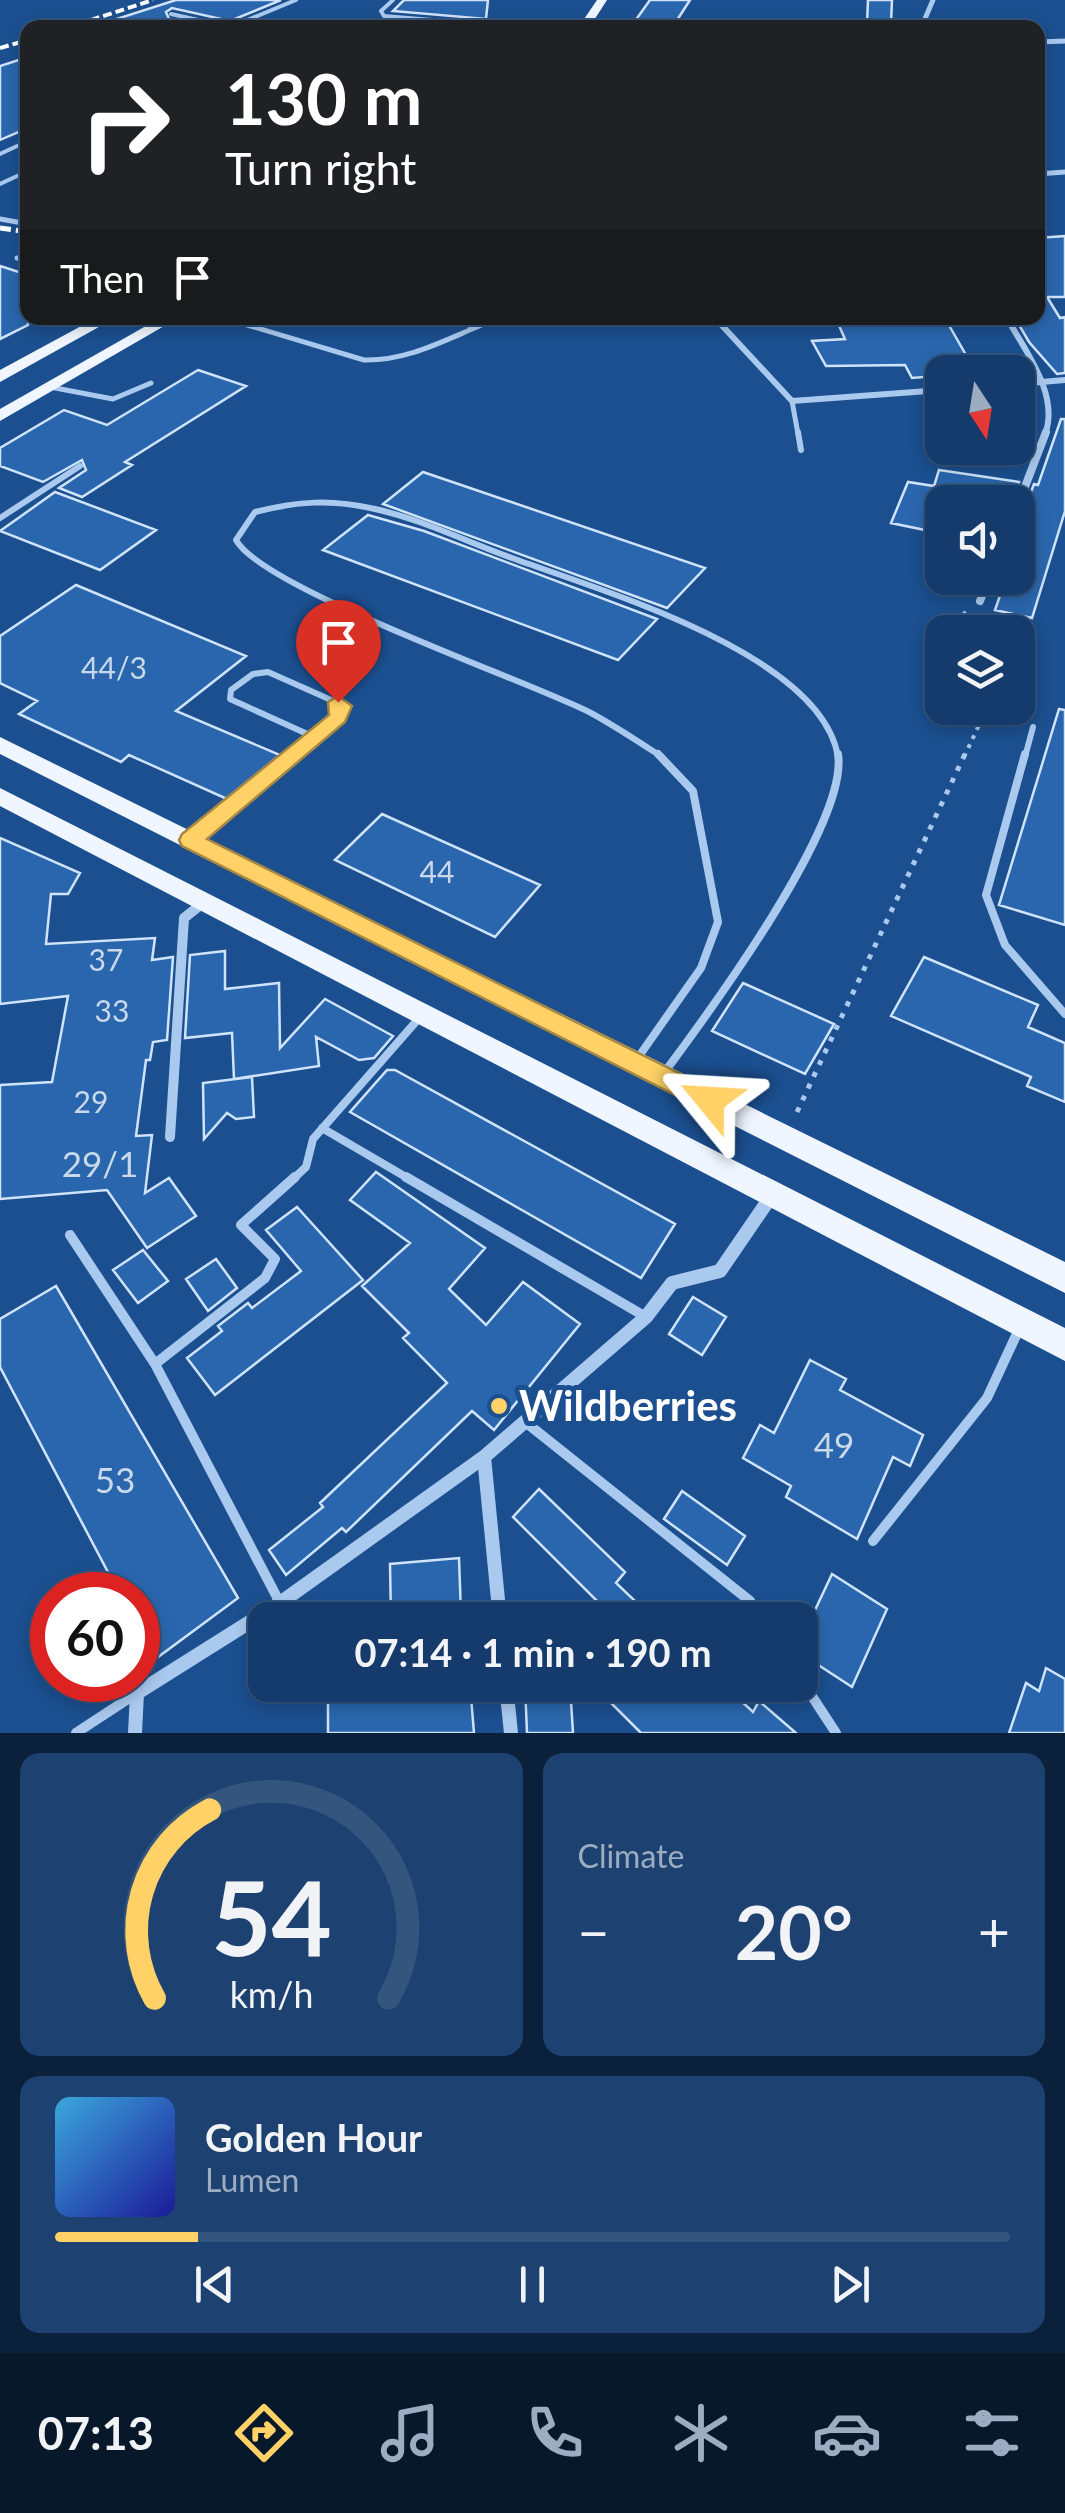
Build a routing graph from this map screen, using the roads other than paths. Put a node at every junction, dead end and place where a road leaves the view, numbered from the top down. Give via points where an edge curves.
1 (296, 0) edge
2 (393, 0) edge
3 (171, 14) dead end
4 (198, 20) edge
5 (246, 20) edge
6 (426, 20) edge
7 (17, 258) dead end
8 (20, 258) edge
9 (94, 325) edge
10 (99, 325) edge
11 (158, 325) edge
12 (247, 325) edge
13 (469, 325) edge
14 (476, 325) edge
15 (721, 325) edge
16 (1011, 325) edge
17 (473, 326) junction
18 (136, 338) junction
19 (0, 377) edge
20 (1065, 380) edge
21 (1043, 382) junction
22 (152, 383) dead end
23 (1035, 383) edge
24 (50, 387) junction
25 (925, 391) edge
26 (792, 401) junction
27 (0, 416) edge
28 (801, 450) dead end
29 (80, 466) dead end
30 (1026, 485) edge
31 (0, 518) edge
32 (982, 595) edge
33 (980, 601) dead end
34 (1032, 726) dead end
35 (314, 738) junction
36 (0, 745) edge
37 (0, 796) edge
38 (190, 840) junction
39 (205, 902) junction
40 (423, 1014) junction
41 (1065, 1014) edge
42 (648, 1069) junction
43 (322, 1128) junction
44 (170, 1137) dead end
45 (772, 1194) junction
46 (70, 1235) dead end
47 (1065, 1278) edge
48 (646, 1316) junction
49 (1022, 1323) junction
50 (1065, 1345) edge
51 (156, 1364) junction
52 (524, 1421) junction
53 (484, 1457) junction
54 (873, 1541) dead end
55 (279, 1602) edge
56 (283, 1602) edge
57 (498, 1602) edge
58 (750, 1602) edge
59 (248, 1624) edge
60 (160, 1678) edge
61 (122, 1702) edge
62 (137, 1702) edge
63 (507, 1702) edge
64 (816, 1702) edge
65 (76, 1733) edge
66 (135, 1733) edge
67 (510, 1733) edge
68 (836, 1733) edge

1 - 5 lane
2 - 6 lane via 381,11 384,16
3 - 4 lane
7 - 8 lane
9 - 19 main road
10 - 18 main road via 96,332 104,337
11 - 18 main road
12 - 17 lane via 387,363
13 - 17 lane
14 - 17 lane
15 - 26 street
16 - 21 street
18 - 24 main road
20 - 21 street
21 - 23 street
21 - 30 street via 1049,424
22 - 24 lane via 113,399
24 - 27 main road
25 - 26 street
26 - 28 lane
29 - 31 lane
32 - 33 street
34 - 41 lane via 986,895 990,919 1013,958
35 - 35 lane via 338,718 338,702 268,672 244,679 228,694
35 - 38 lane
36 - 38 main road
37 - 39 main road
38 - 42 main road
39 - 40 main road
39 - 44 street via 184,918
40 - 43 lane
40 - 45 main road
42 - 42 lane via 718,922 693,791 666,759 591,713 298,586 242,551 236,540 255,512 302,500 376,509 662,613 762,664 808,698 835,735 840,767 830,811 738,973
42 - 47 main road
43 - 48 lane
43 - 51 lane via 306,1167 242,1225 275,1259 265,1278
45 - 48 street via 720,1272 672,1283
45 - 49 main road
46 - 51 lane
48 - 52 street
49 - 50 main road
49 - 54 lane via 988,1398
51 - 55 lane
52 - 53 street
52 - 58 lane
53 - 56 street
53 - 57 street
59 - 60 street
61 - 65 lane
62 - 66 street
63 - 67 street
64 - 68 lane

